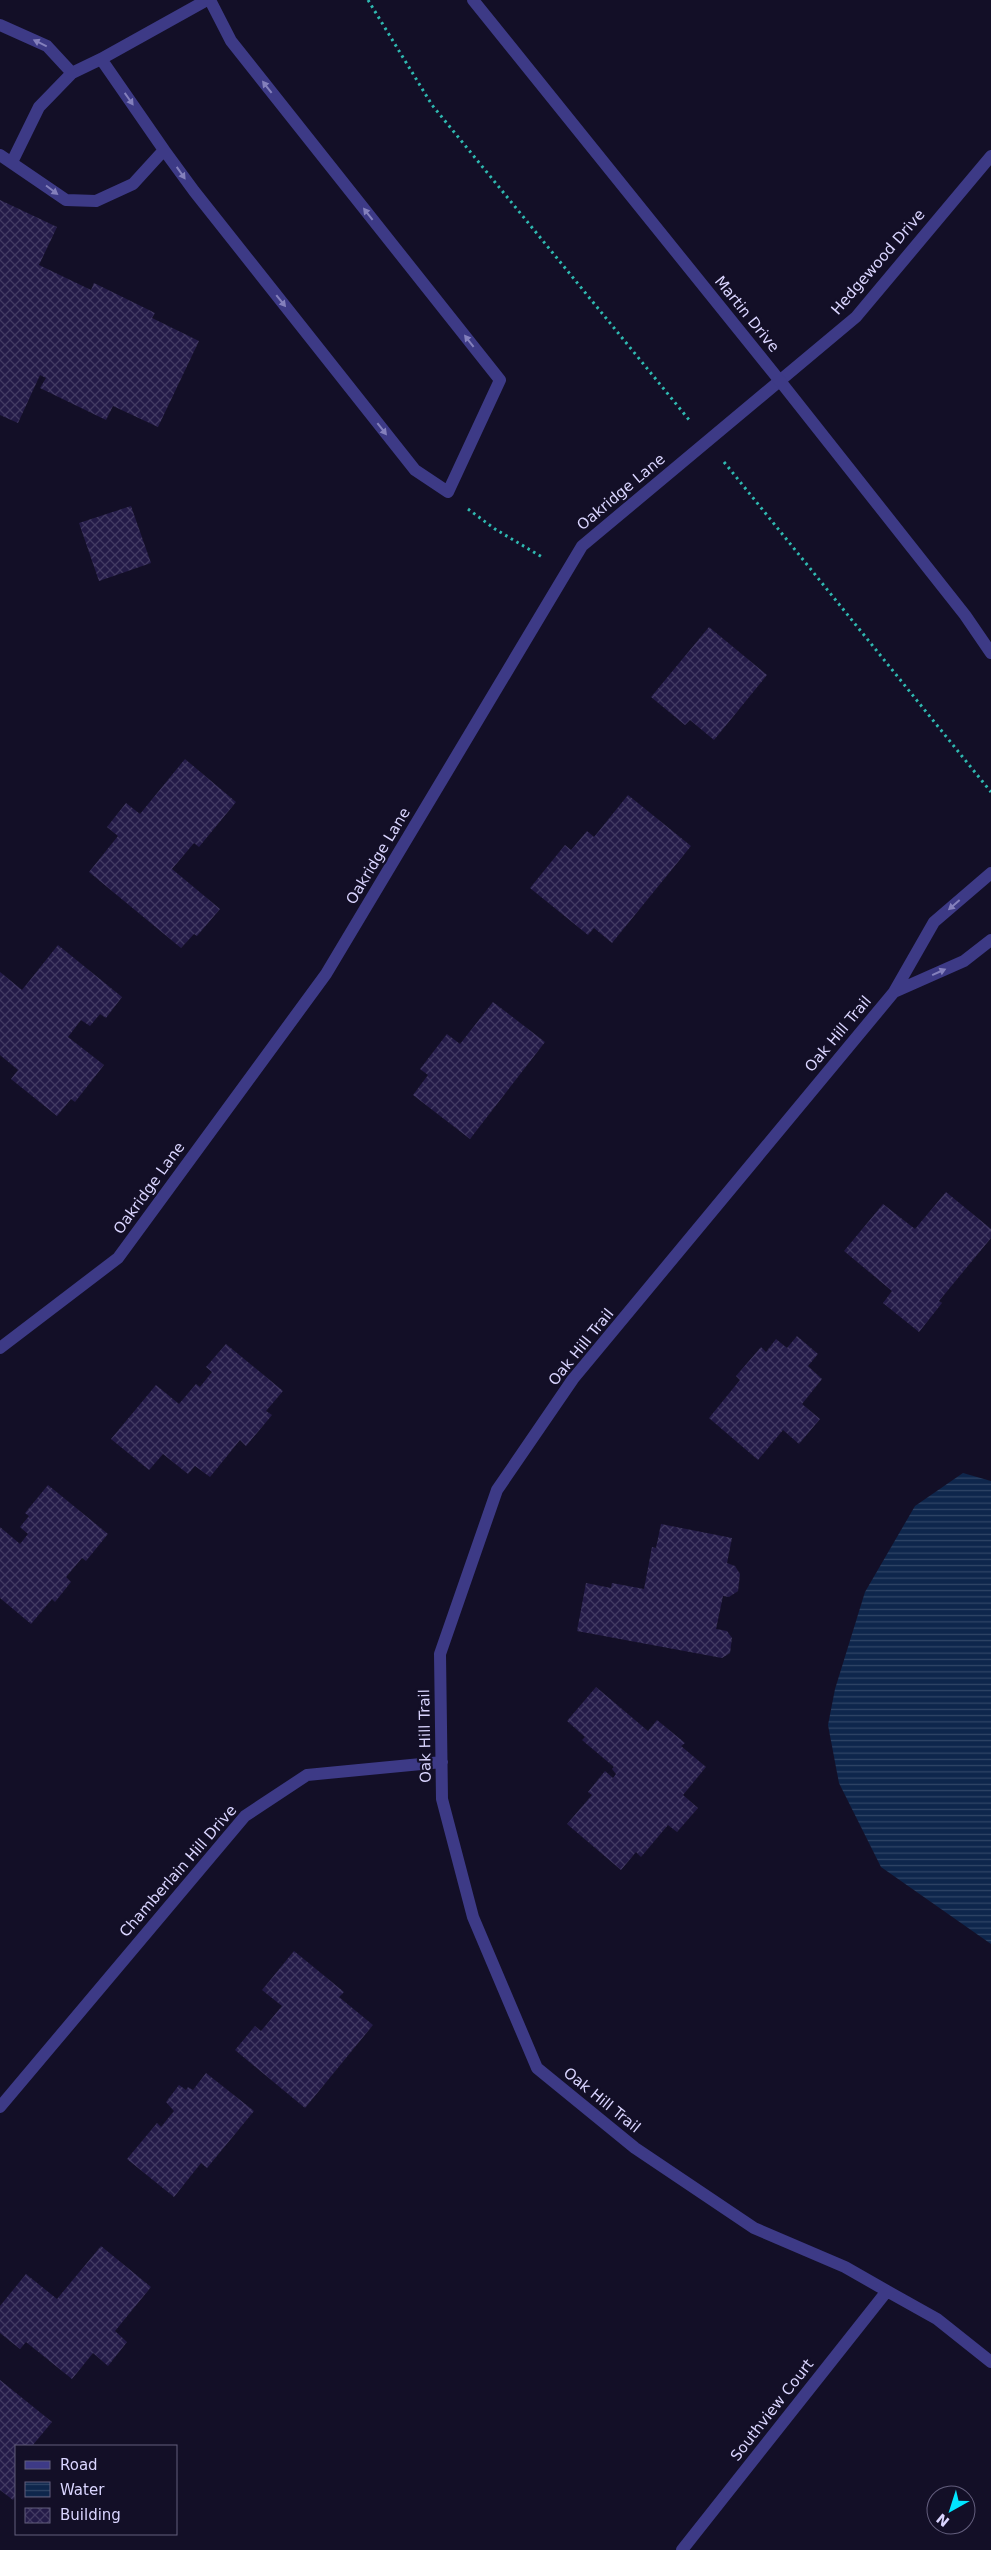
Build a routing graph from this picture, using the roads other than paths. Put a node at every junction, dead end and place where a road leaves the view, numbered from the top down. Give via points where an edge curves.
1 (208, 0) edge
2 (473, 0) edge
3 (0, 25) edge
4 (101, 59) junction
5 (72, 73) junction
6 (164, 150) junction
7 (0, 155) edge
8 (991, 156) edge
9 (12, 162) junction
10 (780, 381) junction
11 (991, 653) edge
12 (991, 873) edge
13 (991, 940) edge
14 (894, 992) junction
15 (0, 1348) edge
16 (442, 1762) junction
17 (0, 2107) edge
18 (887, 2291) junction
19 (991, 2362) edge
20 (682, 2550) edge

1 - 4 street
6 -> 1 street via 415,470 448,492 500,380 231,41
2 - 10 street, Martin Drive
5 -> 3 street via 47,46
4 - 5 street
4 -> 6 street
5 - 9 street via 40,107
9 -> 6 street via 66,200 96,201 133,184
7 - 9 street
8 - 10 street, Hedgewood Drive via 856,317
10 - 11 street, Martin Drive via 965,615
10 - 15 street, Oakridge Lane via 582,546 326,974 118,1258
12 -> 14 street, Oak Hill Trail via 934,922
14 -> 13 street via 964,961
14 - 16 street, Oak Hill Trail via 574,1379 496,1490 440,1654
16 - 17 street, Chamberlain Hill Drive via 307,1775 245,1816
16 - 18 street, Oak Hill Trail via 442,1799 473,1917 537,2068 635,2148 754,2228 845,2267
18 - 19 street, Oak Hill Trail via 937,2319
18 - 20 street, Southview Court

